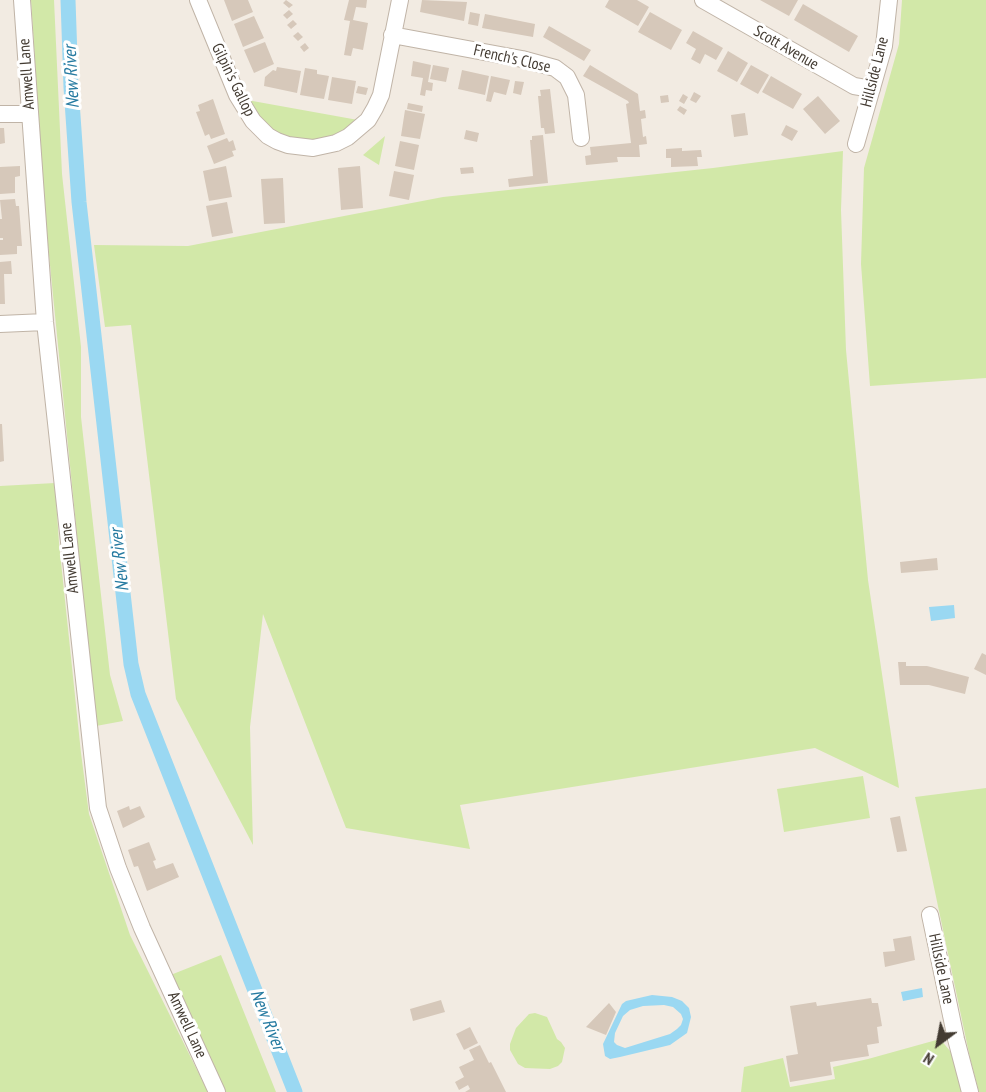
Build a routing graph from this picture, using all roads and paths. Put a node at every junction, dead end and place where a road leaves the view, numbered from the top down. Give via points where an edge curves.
1 (22, 0) edge
2 (198, 0) edge
3 (400, 0) edge
4 (703, 0) edge
5 (889, 0) edge
6 (392, 35) junction
7 (872, 89) junction
8 (0, 114) edge
9 (30, 114) junction
10 (581, 138) dead end
11 (856, 144) dead end
12 (45, 322) junction
13 (0, 324) edge
14 (930, 915) dead end
15 (218, 1092) edge
16 (970, 1092) edge

1 - 9 street, Amwell Lane
2 - 6 street, Gilpin's Gallop via 246,112 268,136 288,146 313,148 336,143 368,120 381,95
3 - 6 street, Gilpin's Gallop
4 - 7 street, Scott Avenue via 854,86
5 - 7 street, Hillside Lane via 884,46
6 - 10 street, French's Close via 555,68 567,77 576,95
7 - 11 street, Hillside Lane
8 - 9 street
9 - 12 street, Amwell Lane
12 - 13 street
12 - 15 street, Amwell Lane via 98,808 142,928
14 - 16 street, Hillside Lane

